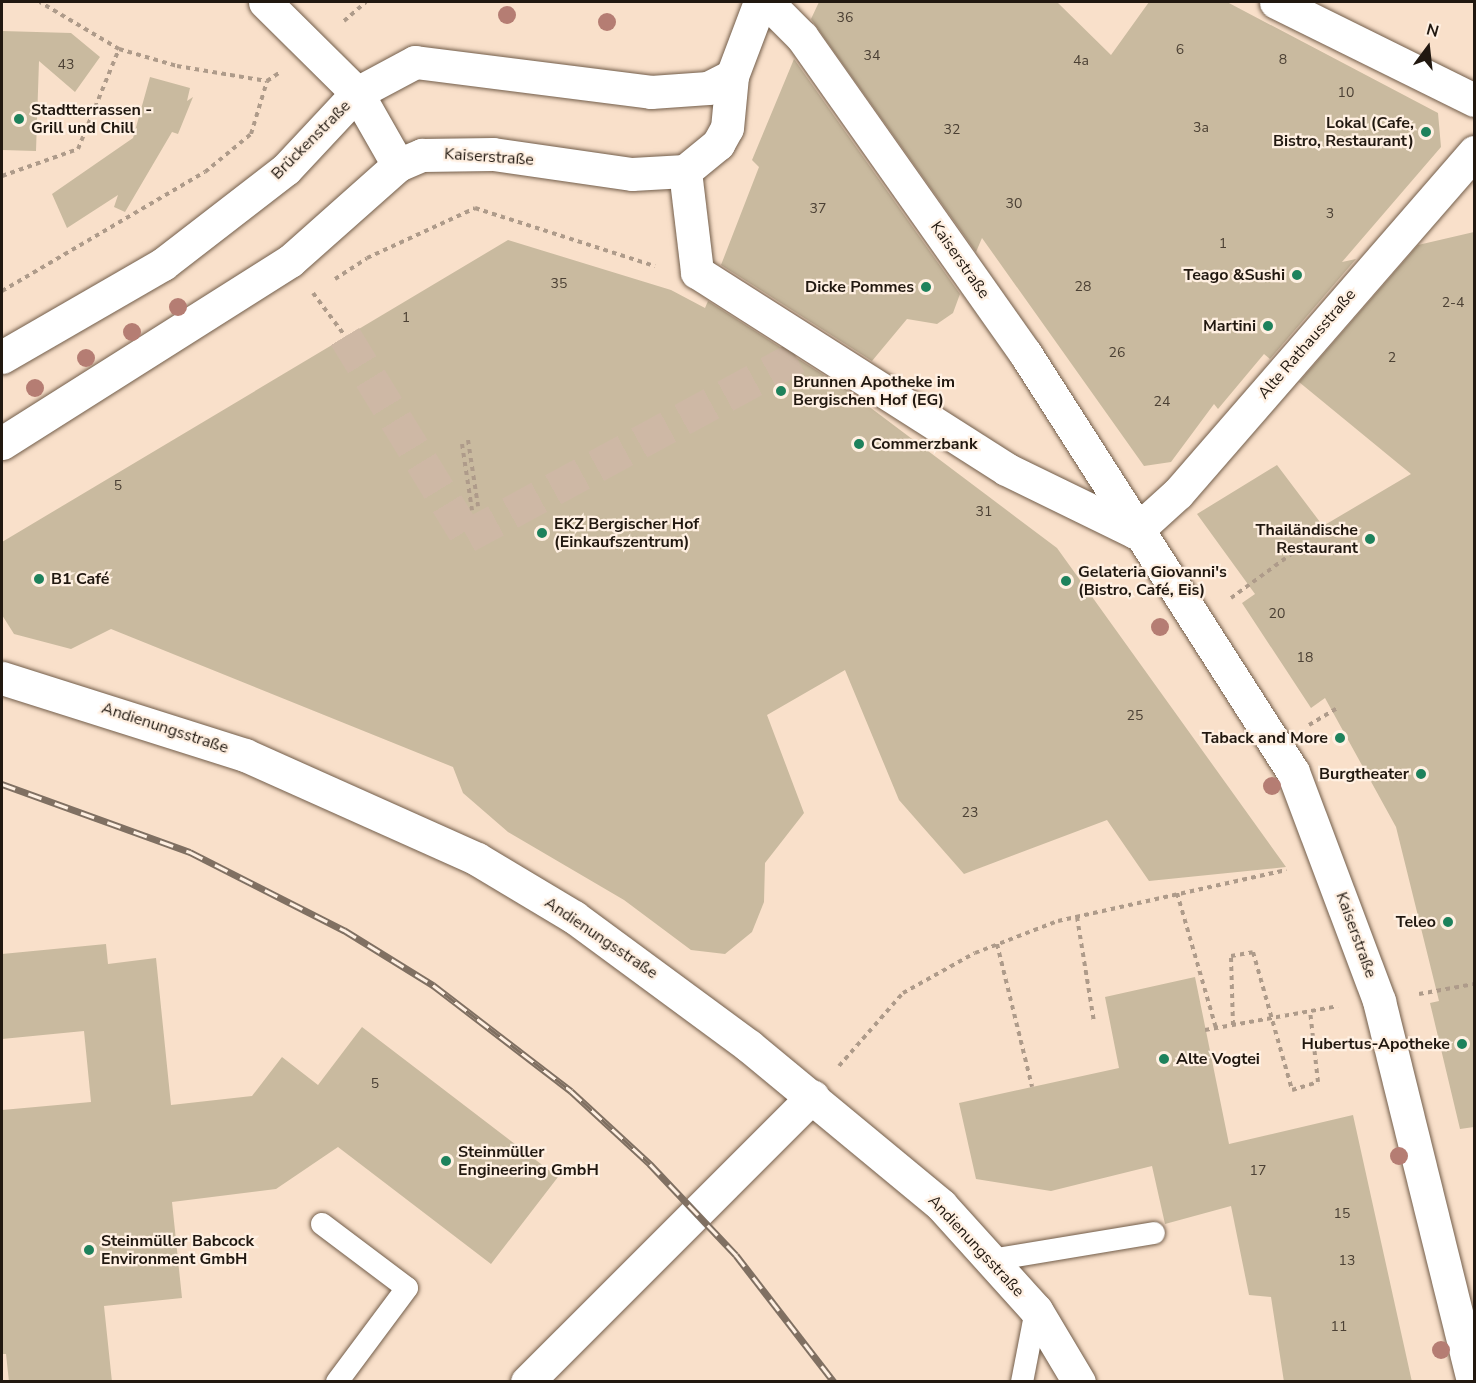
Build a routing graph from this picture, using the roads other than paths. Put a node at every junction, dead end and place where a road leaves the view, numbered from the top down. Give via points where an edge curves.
1 (265, 2) edge
2 (760, 2) edge
3 (767, 2) edge
4 (1276, 2) edge
5 (732, 76) junction
6 (357, 93) junction
7 (1474, 100) edge
8 (1474, 152) edge
9 (398, 165) junction
10 (685, 171) junction
11 (2, 357) edge
12 (2, 443) edge
13 (1135, 532) junction
14 (2, 678) edge
15 (813, 1096) junction
16 (322, 1224) dead end
17 (1154, 1233) dead end
18 (991, 1260) junction
19 (1036, 1310) junction
20 (337, 1382) edge
21 (526, 1382) edge
22 (1022, 1382) edge
23 (1079, 1382) edge
24 (1473, 1382) edge

1 - 6 street
2 - 5 street
3 - 13 street, Kaiserstraße via 802,37 1025,352
4 - 7 street
5 - 6 street, Brückenstraße via 708,88 651,93 415,62
5 - 10 street via 727,128 718,144
6 - 9 street
6 - 11 street, Brückenstraße via 286,169 163,264
8 - 13 street, Alte Rathausstraße via 1178,493
9 - 10 street, Kaiserstraße via 451,151 632,174
9 - 12 street via 290,261
10 - 13 street via 697,272 802,349 1006,469
13 - 24 street, Kaiserstraße via 1293,772 1334,875 1379,1001
14 - 15 street, Andienungsstraße via 245,755 477,859 634,958
15 - 18 street, Andienungsstraße via 941,1205
15 - 21 street
16 - 20 lane via 407,1288
17 - 18 lane
18 - 19 street, Andienungsstraße
19 - 22 lane
19 - 23 street, Andienungsstraße

